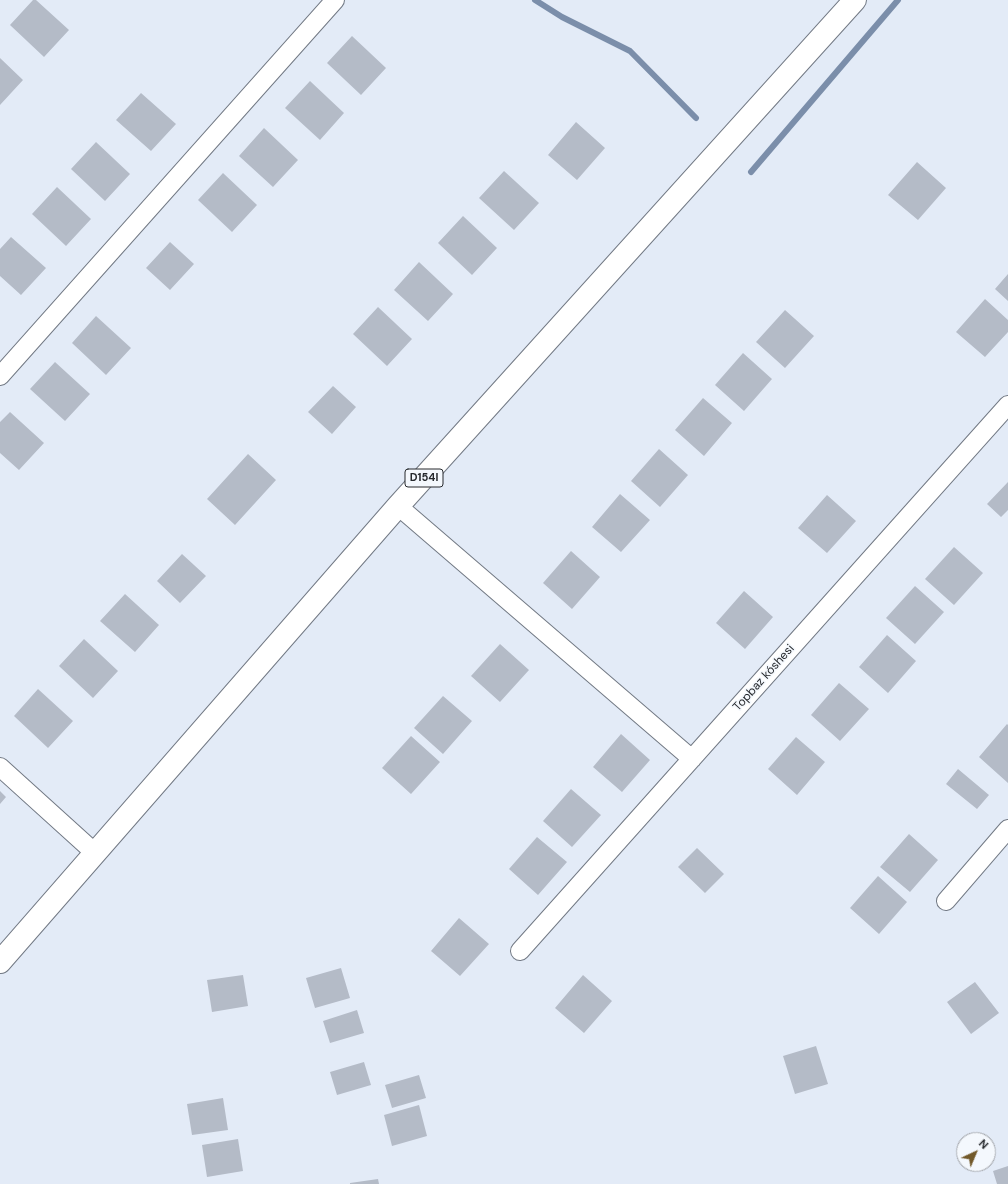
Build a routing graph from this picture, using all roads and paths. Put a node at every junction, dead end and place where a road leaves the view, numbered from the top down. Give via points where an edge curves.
1 (335, 0) edge
2 (855, 0) edge
3 (0, 376) edge
4 (1005, 416) edge
5 (398, 506) junction
6 (692, 758) junction
7 (0, 767) edge
8 (1008, 829) edge
9 (95, 853) junction
10 (946, 901) dead end
11 (520, 951) dead end
12 (0, 962) edge

1 - 3 street
2 - 5 main road, D154l
4 - 6 street, Topbaz kóshesi
5 - 6 street
5 - 9 main road, D154l
6 - 11 street, Topbaz kóshesi
7 - 9 street
8 - 10 street
9 - 12 main road, D154l

